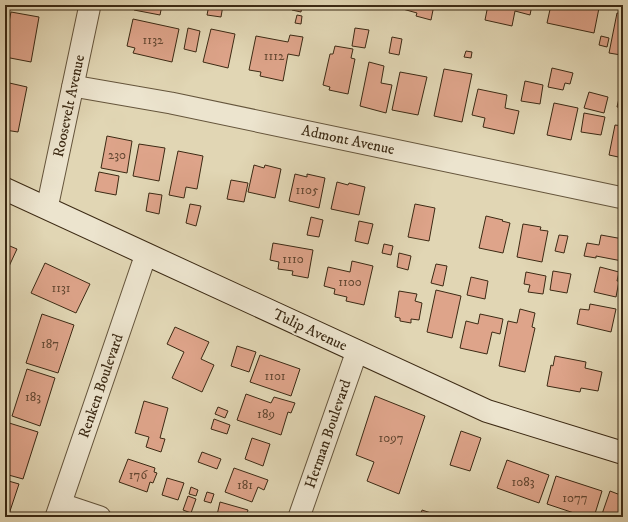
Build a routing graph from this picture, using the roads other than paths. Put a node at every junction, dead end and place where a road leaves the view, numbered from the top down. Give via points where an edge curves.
1 (90, 5) edge
2 (73, 86) junction
3 (5, 189) edge
4 (623, 198) edge
5 (47, 208) junction
6 (146, 254) junction
7 (357, 352) junction
8 (623, 453) edge
9 (59, 510) edge
10 (100, 517) edge
11 (299, 517) edge

1 - 2 street, Roosevelt Avenue
2 - 4 street, Admont Avenue via 171,102
2 - 5 street, Roosevelt Avenue
3 - 5 main road, Tulip Avenue
5 - 6 main road, Tulip Avenue
6 - 7 main road, Tulip Avenue
6 - 9 street, Renken Boulevard
7 - 8 main road, Tulip Avenue via 487,411
7 - 11 street, Herman Boulevard
9 - 10 street

